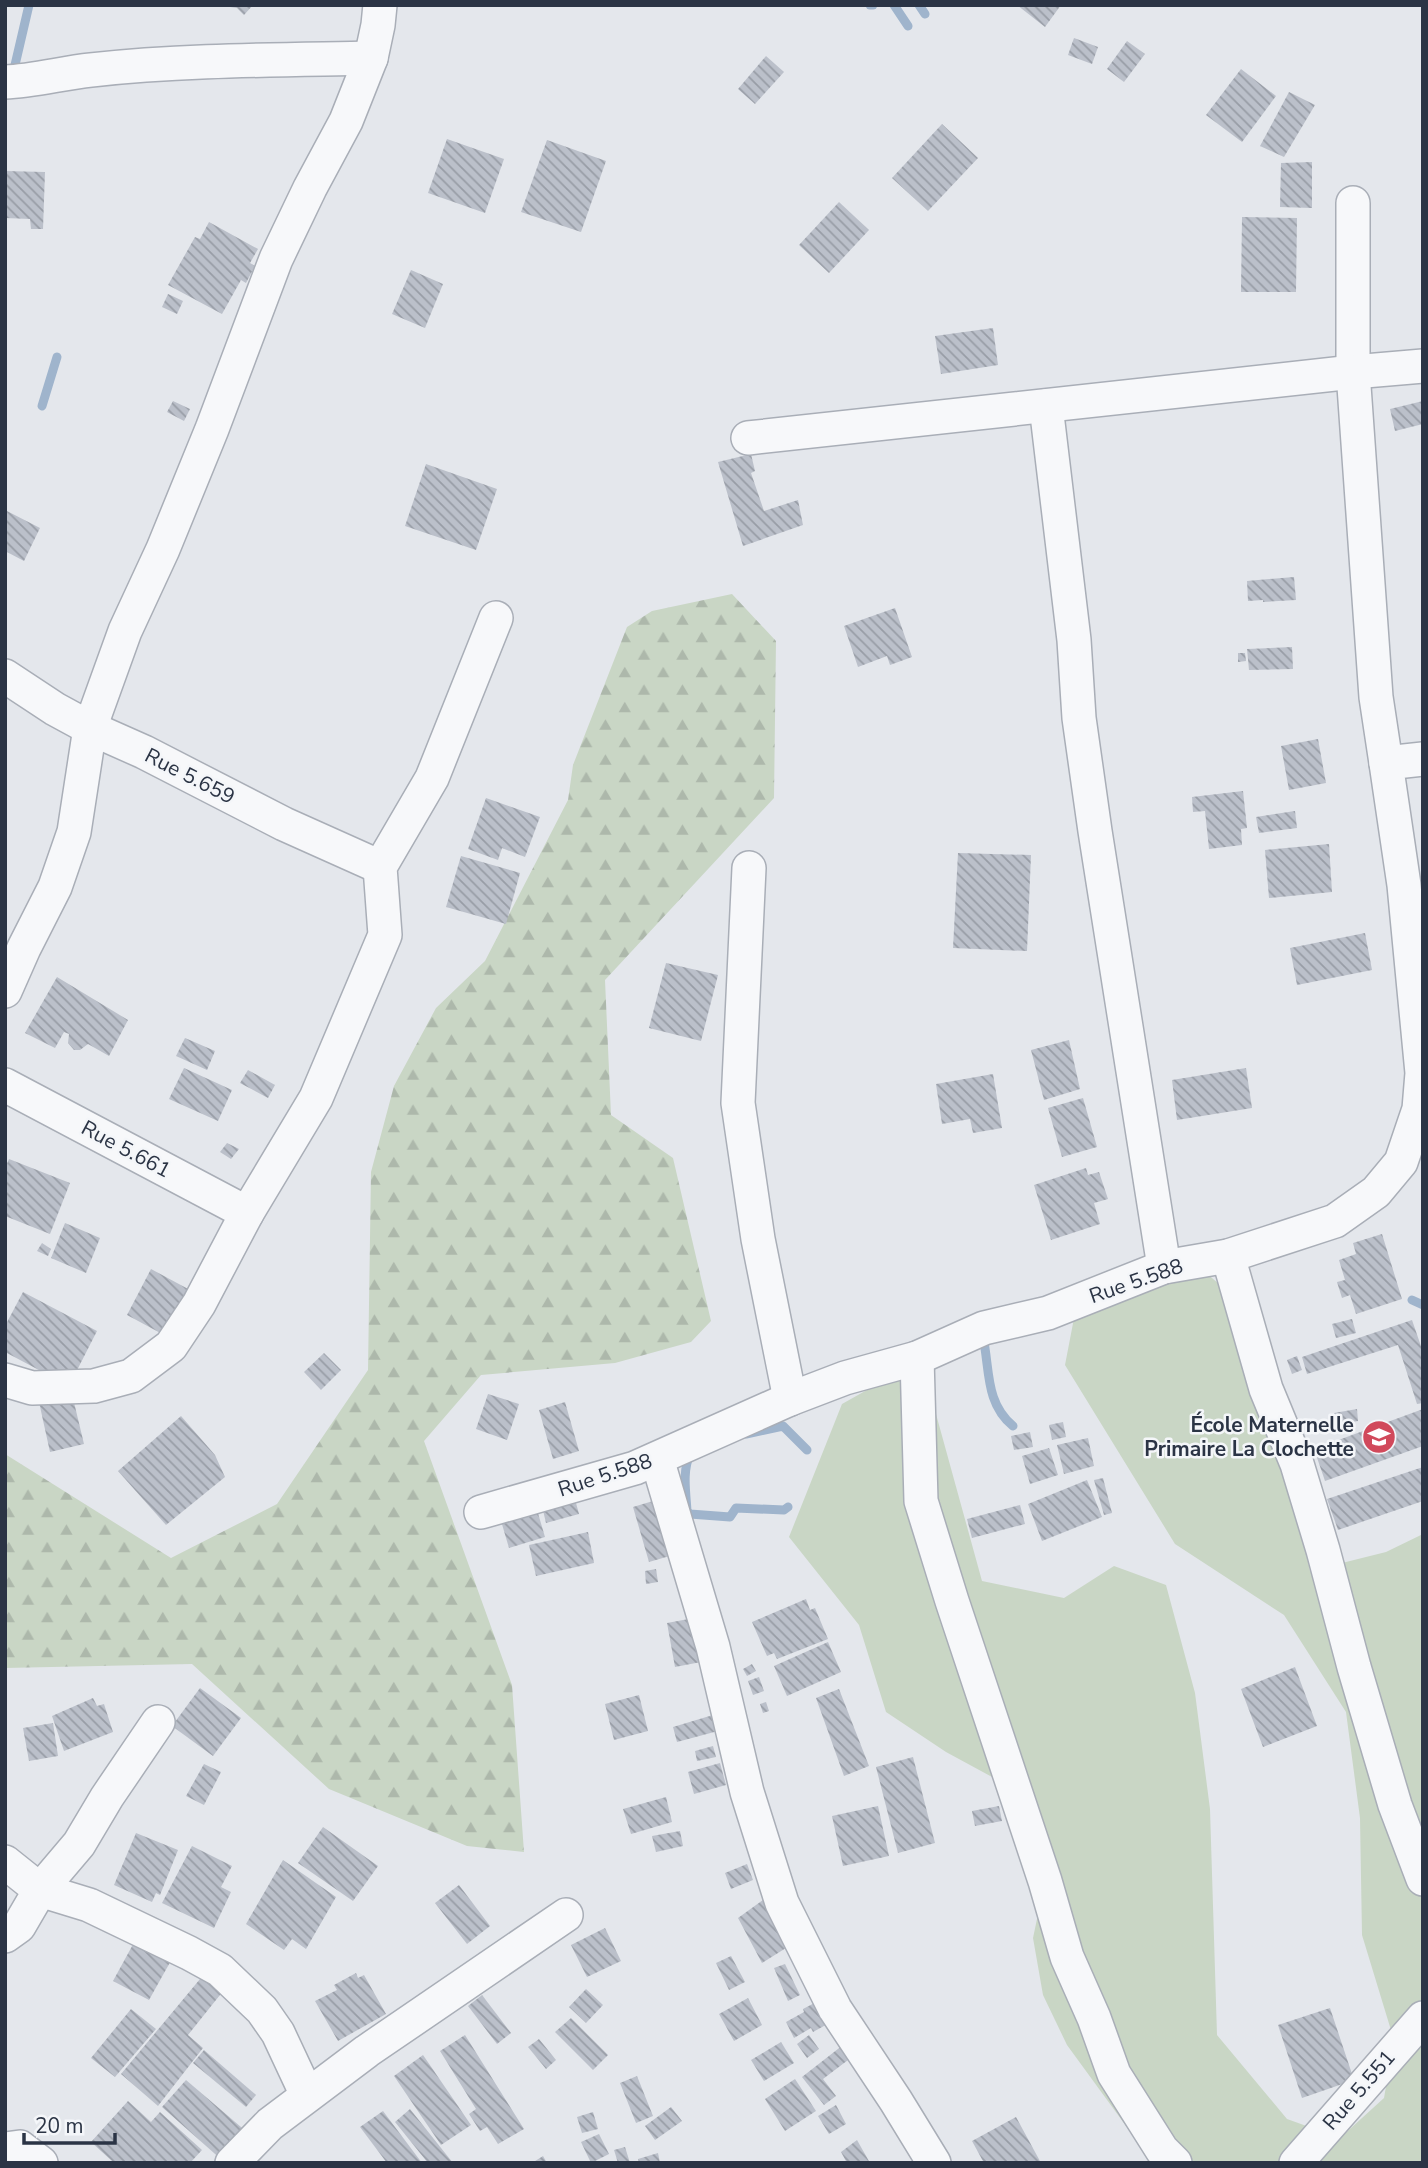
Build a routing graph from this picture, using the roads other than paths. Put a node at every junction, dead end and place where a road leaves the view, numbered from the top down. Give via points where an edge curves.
1 (380, 5) edge
2 (371, 58) junction
3 (5, 82) edge
4 (1353, 203) dead end
5 (1423, 366) edge
6 (1353, 372) junction
7 (1046, 406) junction
8 (748, 438) dead end
9 (496, 618) dead end
10 (5, 676) edge
11 (90, 728) junction
12 (1423, 759) edge
13 (1386, 762) junction
14 (380, 867) junction
15 (749, 868) dead end
16 (5, 991) edge
17 (5, 1084) edge
18 (247, 1213) junction
19 (1228, 1256) junction
20 (1164, 1267) junction
21 (917, 1358) junction
22 (5, 1380) edge
23 (790, 1399) junction
24 (657, 1459) junction
25 (481, 1512) dead end
26 (158, 1722) dead end
27 (5, 1862) edge
28 (1423, 1879) edge
29 (40, 1890) junction
30 (566, 1915) dead end
31 (5, 1936) edge
32 (1423, 2018) edge
33 (307, 2095) junction
34 (5, 2149) edge
35 (41, 2163) edge
36 (232, 2163) edge
37 (934, 2163) edge
38 (1175, 2163) edge
39 (1296, 2163) edge

1 - 2 street
2 - 3 street via 177,64
2 - 11 street via 346,121 276,259
4 - 6 street, Rue 5.588
5 - 6 street
6 - 7 street
6 - 13 street, Rue 5.588 via 1376,697
7 - 8 street
7 - 20 street via 1079,718
9 - 14 street via 432,778
10 - 11 street, Rue 5.659
11 - 14 street, Rue 5.659
11 - 16 street via 74,832 55,887
12 - 13 street
13 - 19 street, Rue 5.588 via 1404,885 1422,1073 1410,1138 1401,1162 1376,1192 1335,1221
14 - 18 street via 385,935 316,1098
15 - 23 street via 738,1103 758,1239
17 - 18 street, Rue 5.661
18 - 22 street via 199,1304 170,1346 131,1376 94,1386 32,1388
19 - 20 street, Rue 5.588
19 - 28 street via 1266,1389 1297,1464 1324,1550 1395,1805
20 - 21 street, Rue 5.588 via 1048,1313 985,1328
21 - 23 street, Rue 5.588
21 - 38 street via 920,1501 1067,1957 1114,2074
23 - 24 street, Rue 5.588
24 - 25 street, Rue 5.588
24 - 37 street via 713,1647 747,1792 782,1903 835,2009
26 - 29 street via 79,1844
27 - 29 street
29 - 31 street via 19,1926
29 - 33 street via 89,1905 220,1970 262,2010
30 - 33 street
32 - 39 street, Rue 5.551
33 - 36 street
34 - 35 street via 20,2147

